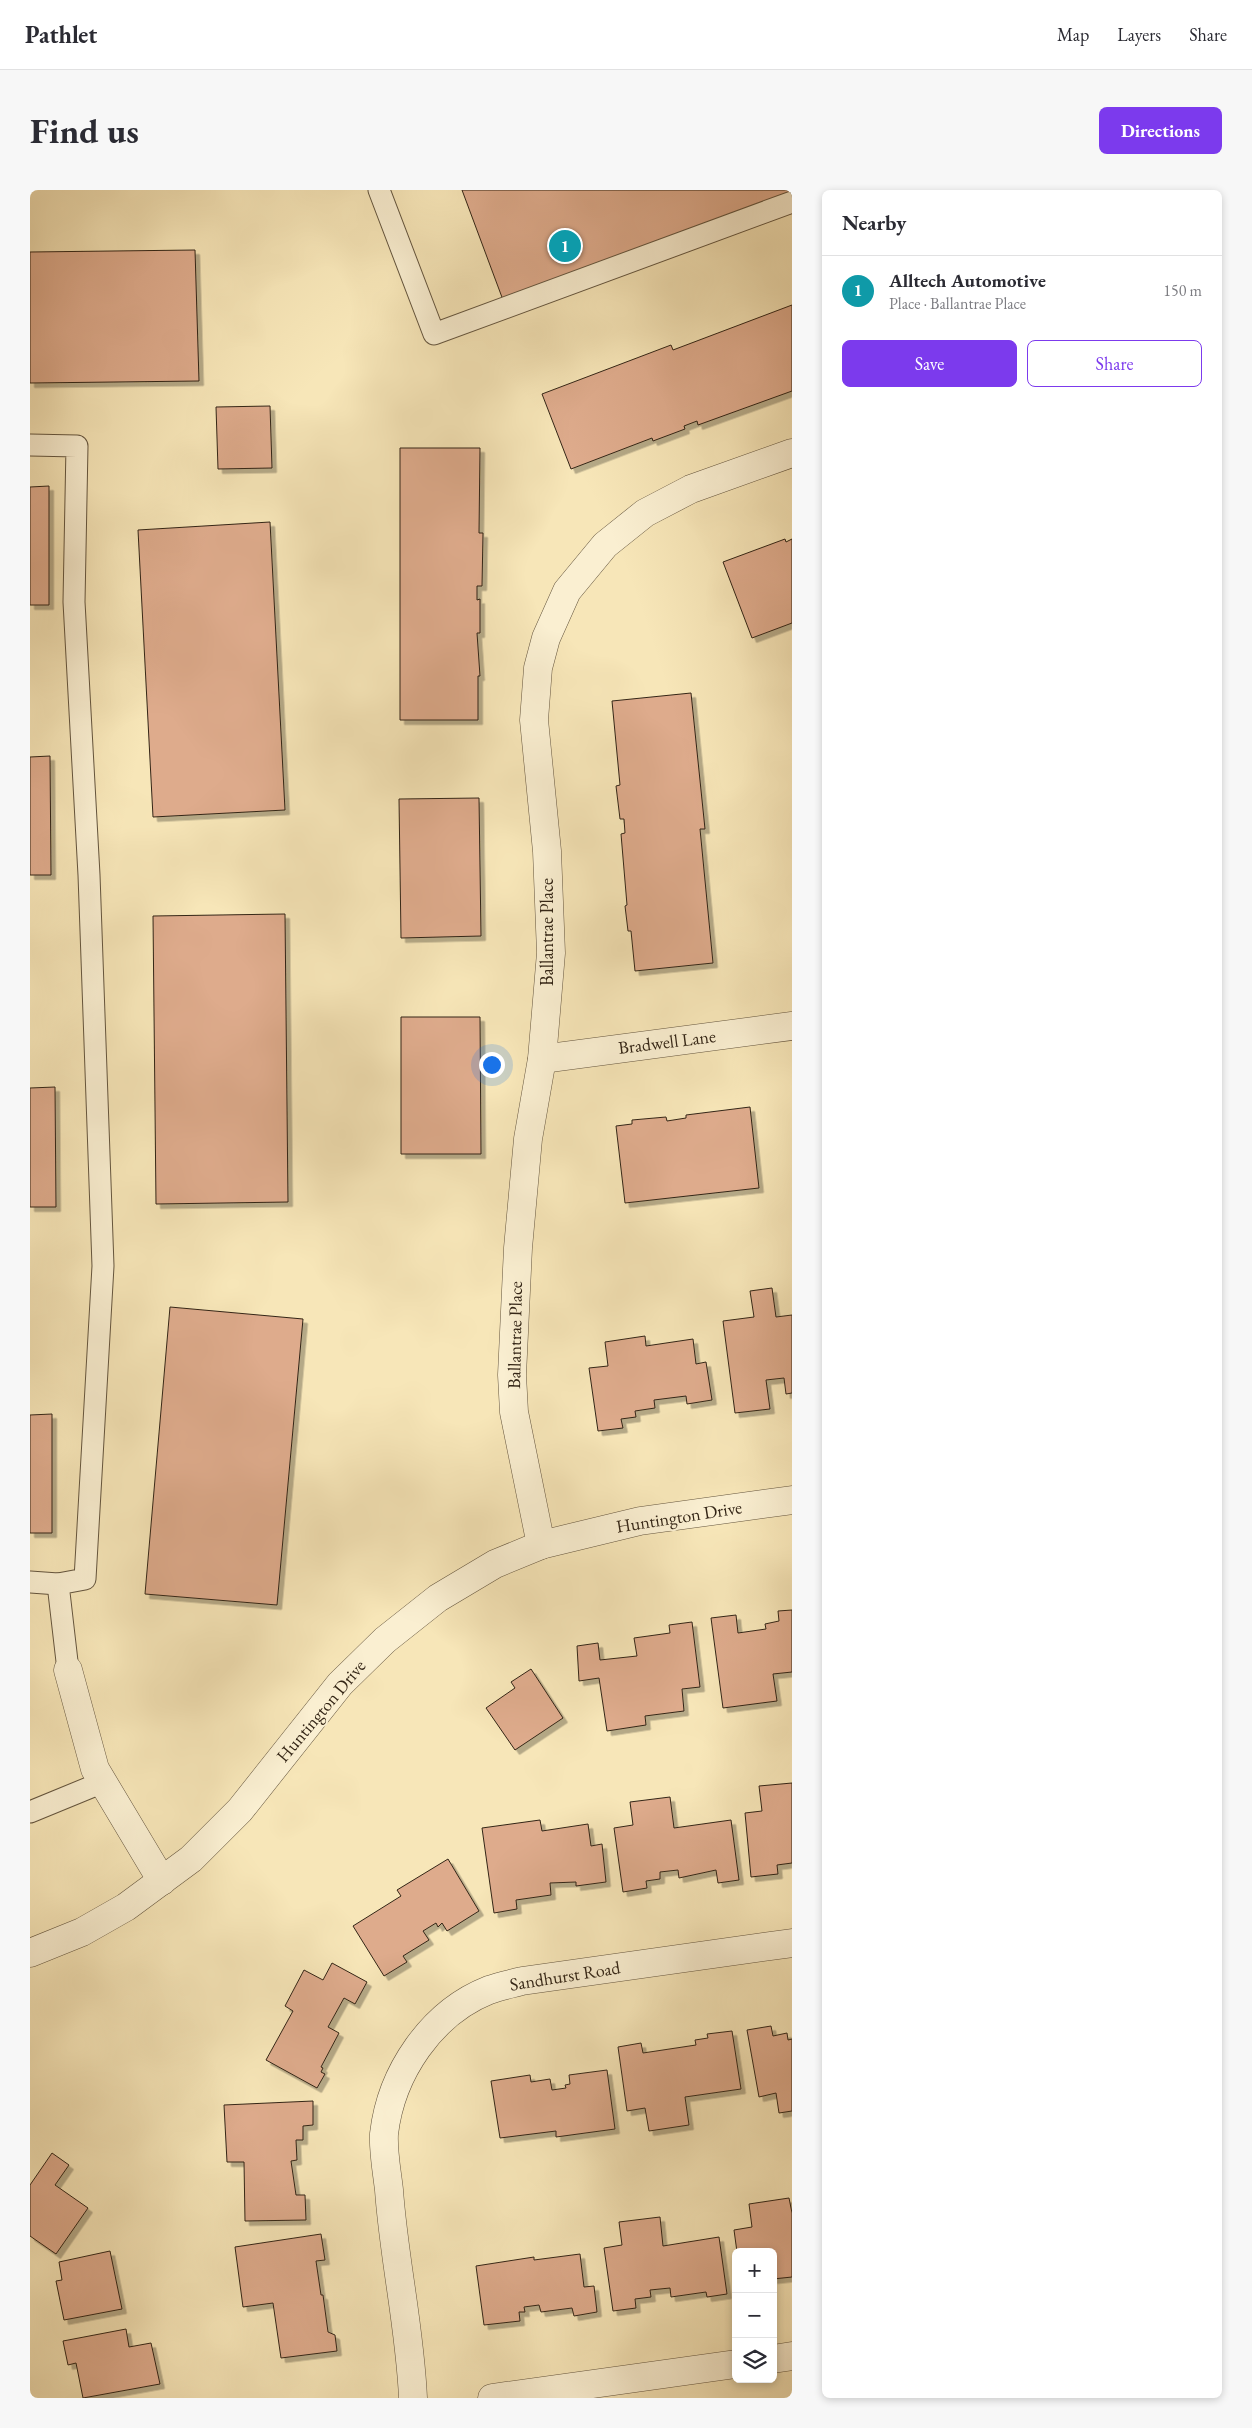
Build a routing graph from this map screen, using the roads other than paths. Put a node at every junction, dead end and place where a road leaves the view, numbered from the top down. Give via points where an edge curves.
1 (379, 190) edge
2 (792, 202) edge
3 (30, 445) edge
4 (792, 453) edge
5 (792, 1026) edge
6 (542, 1059) junction
7 (792, 1500) edge
8 (541, 1545) junction
9 (30, 1582) edge
10 (58, 1584) junction
11 (68, 1670) joint
12 (103, 1782) junction
13 (30, 1812) edge
14 (162, 1881) junction
15 (792, 1944) edge
16 (30, 1953) edge
17 (792, 2356) edge
18 (777, 2358) edge
19 (732, 2365) edge
20 (413, 2398) edge
21 (492, 2398) edge

1 - 2 lane via 434,334
3 - 10 lane via 77,446 74,602 89,875 103,1266 85,1579
4 - 6 street, Ballantrae Place via 691,489 645,513 605,545 568,591 546,638 538,668 534,720 547,851 551,953
5 - 6 street, Bradwell Lane
6 - 8 street, Ballantrae Place via 528,1139 518,1238 512,1375 514,1412
7 - 8 street, Huntington Drive via 640,1521
8 - 14 street, Huntington Drive via 495,1564 438,1598 386,1640 340,1684 240,1810 190,1859
9 - 10 lane
10 - 11 lane
11 - 12 street via 95,1768
12 - 13 lane
12 - 14 street
14 - 16 street, Huntington Drive via 126,1907 82,1932
15 - 20 street, Sandhurst Road via 522,1981 488,1990 452,2012 421,2043 394,2089 384,2135 391,2220 411,2357
17 - 18 street
19 - 21 street

